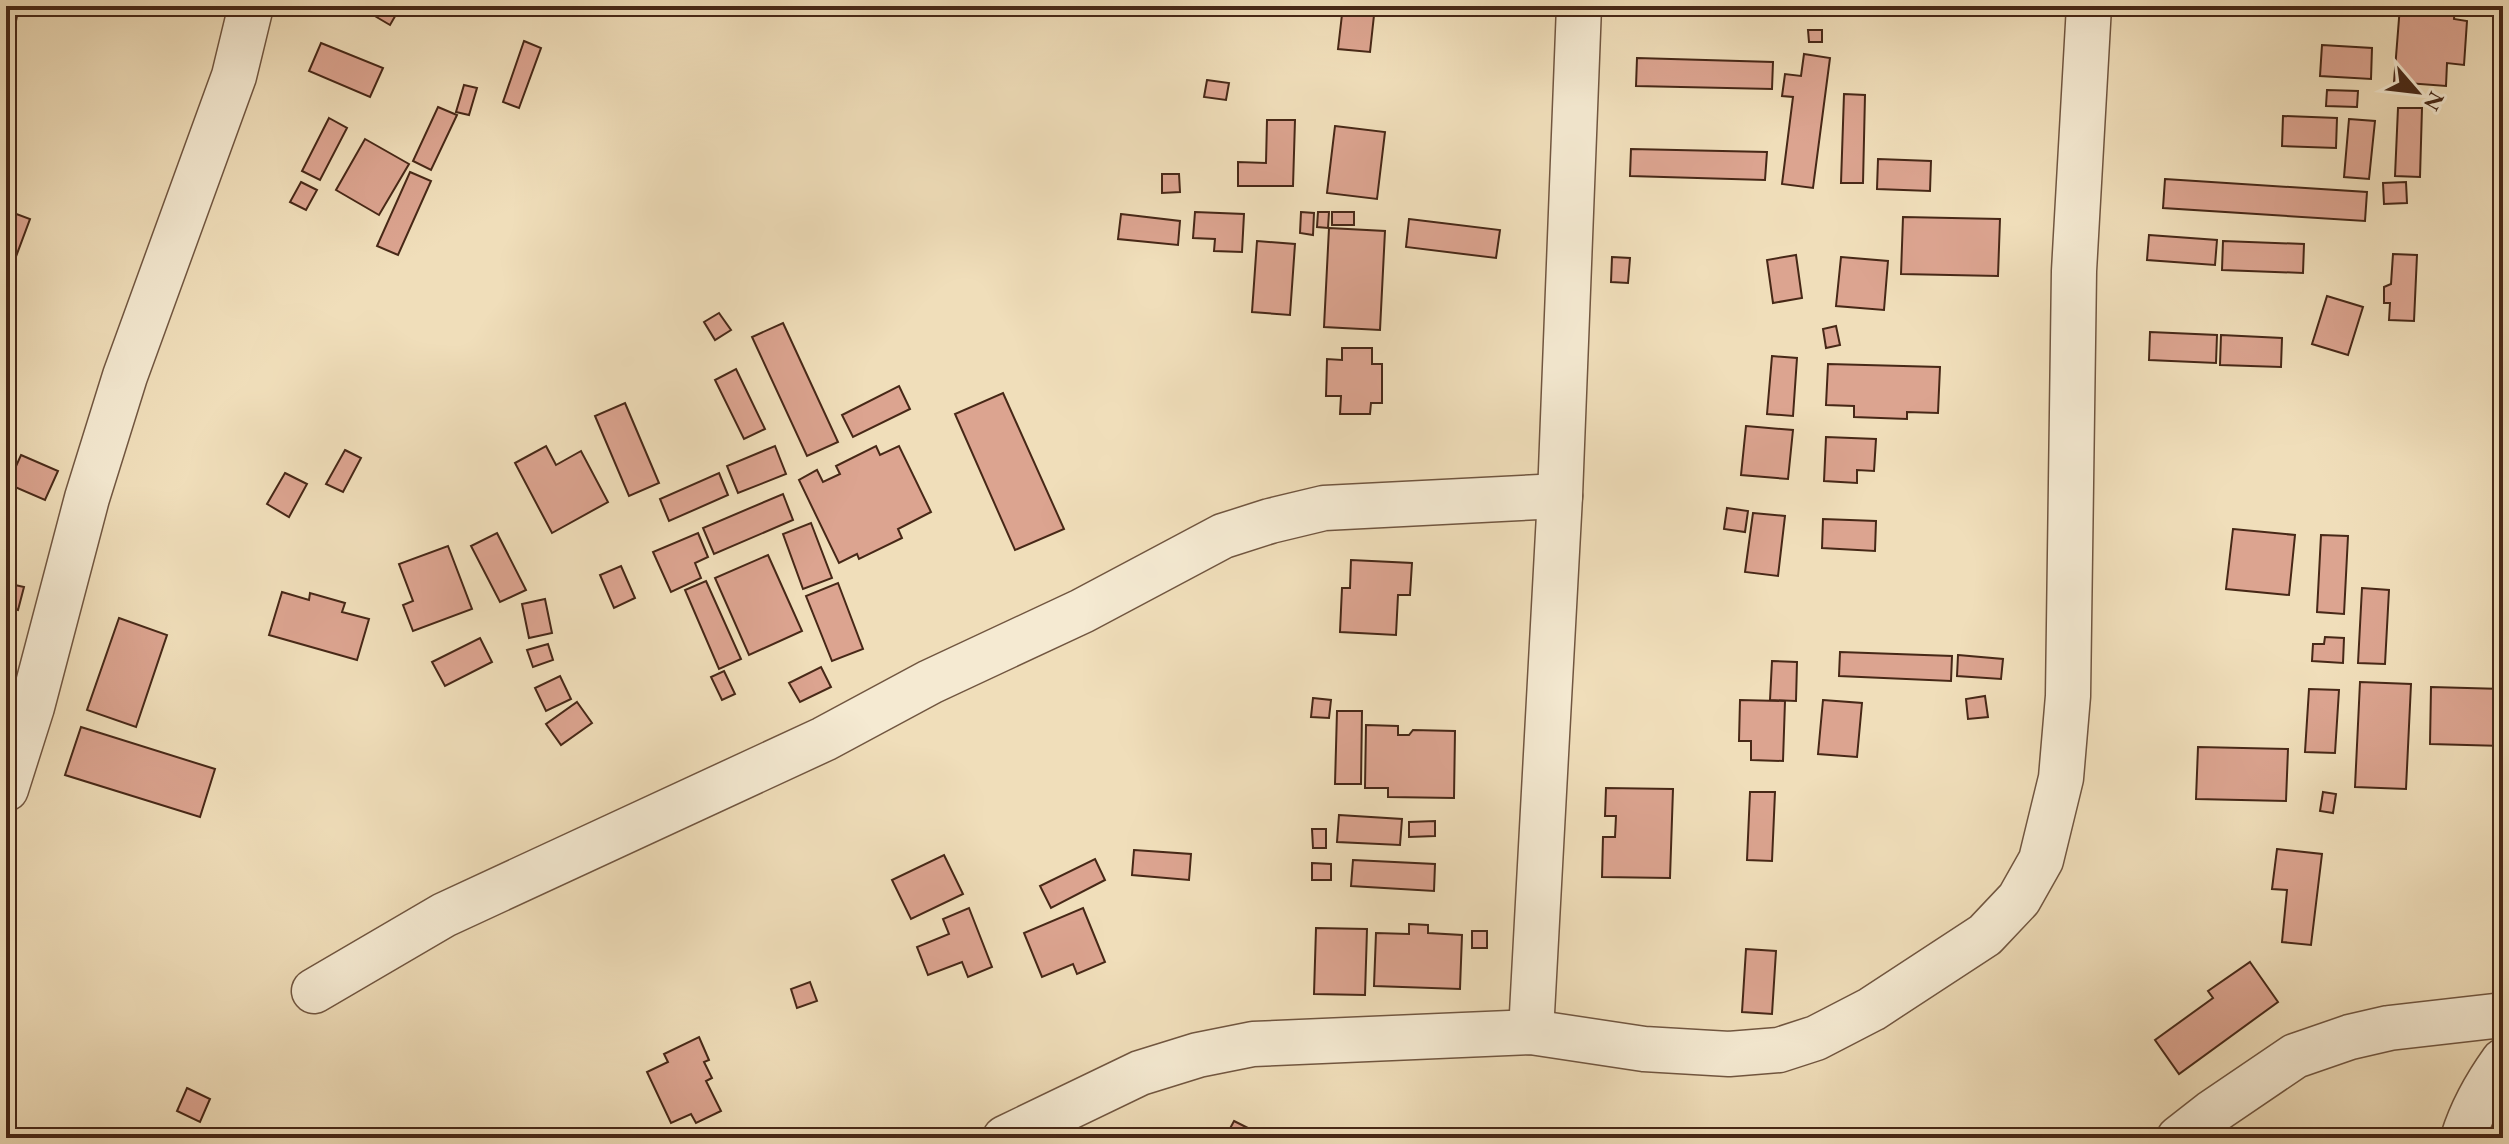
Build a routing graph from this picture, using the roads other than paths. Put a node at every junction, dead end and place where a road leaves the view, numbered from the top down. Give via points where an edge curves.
1 (251, 6) edge
2 (1579, 6) edge
3 (2089, 6) edge
4 (1560, 496) junction
5 (6, 789) edge
6 (314, 991) dead end
7 (2503, 1015) edge
8 (1531, 1032) junction
9 (2503, 1061) edge
10 (1005, 1138) edge
11 (2179, 1138) edge
12 (2463, 1138) edge

1 - 5 street via 234,76 120,391
2 - 4 street
3 - 8 street via 2074,271 2068,696 2061,778 2041,860 2019,899 1985,935 1872,1009 1816,1038 1779,1050 1729,1054 1644,1049
4 - 6 street via 1324,508 1223,536 824,739 444,915
4 - 8 street
7 - 11 street via 2389,1028 2295,1056
8 - 10 street via 1225,1049 1140,1073
9 - 12 street via 2486,1083

